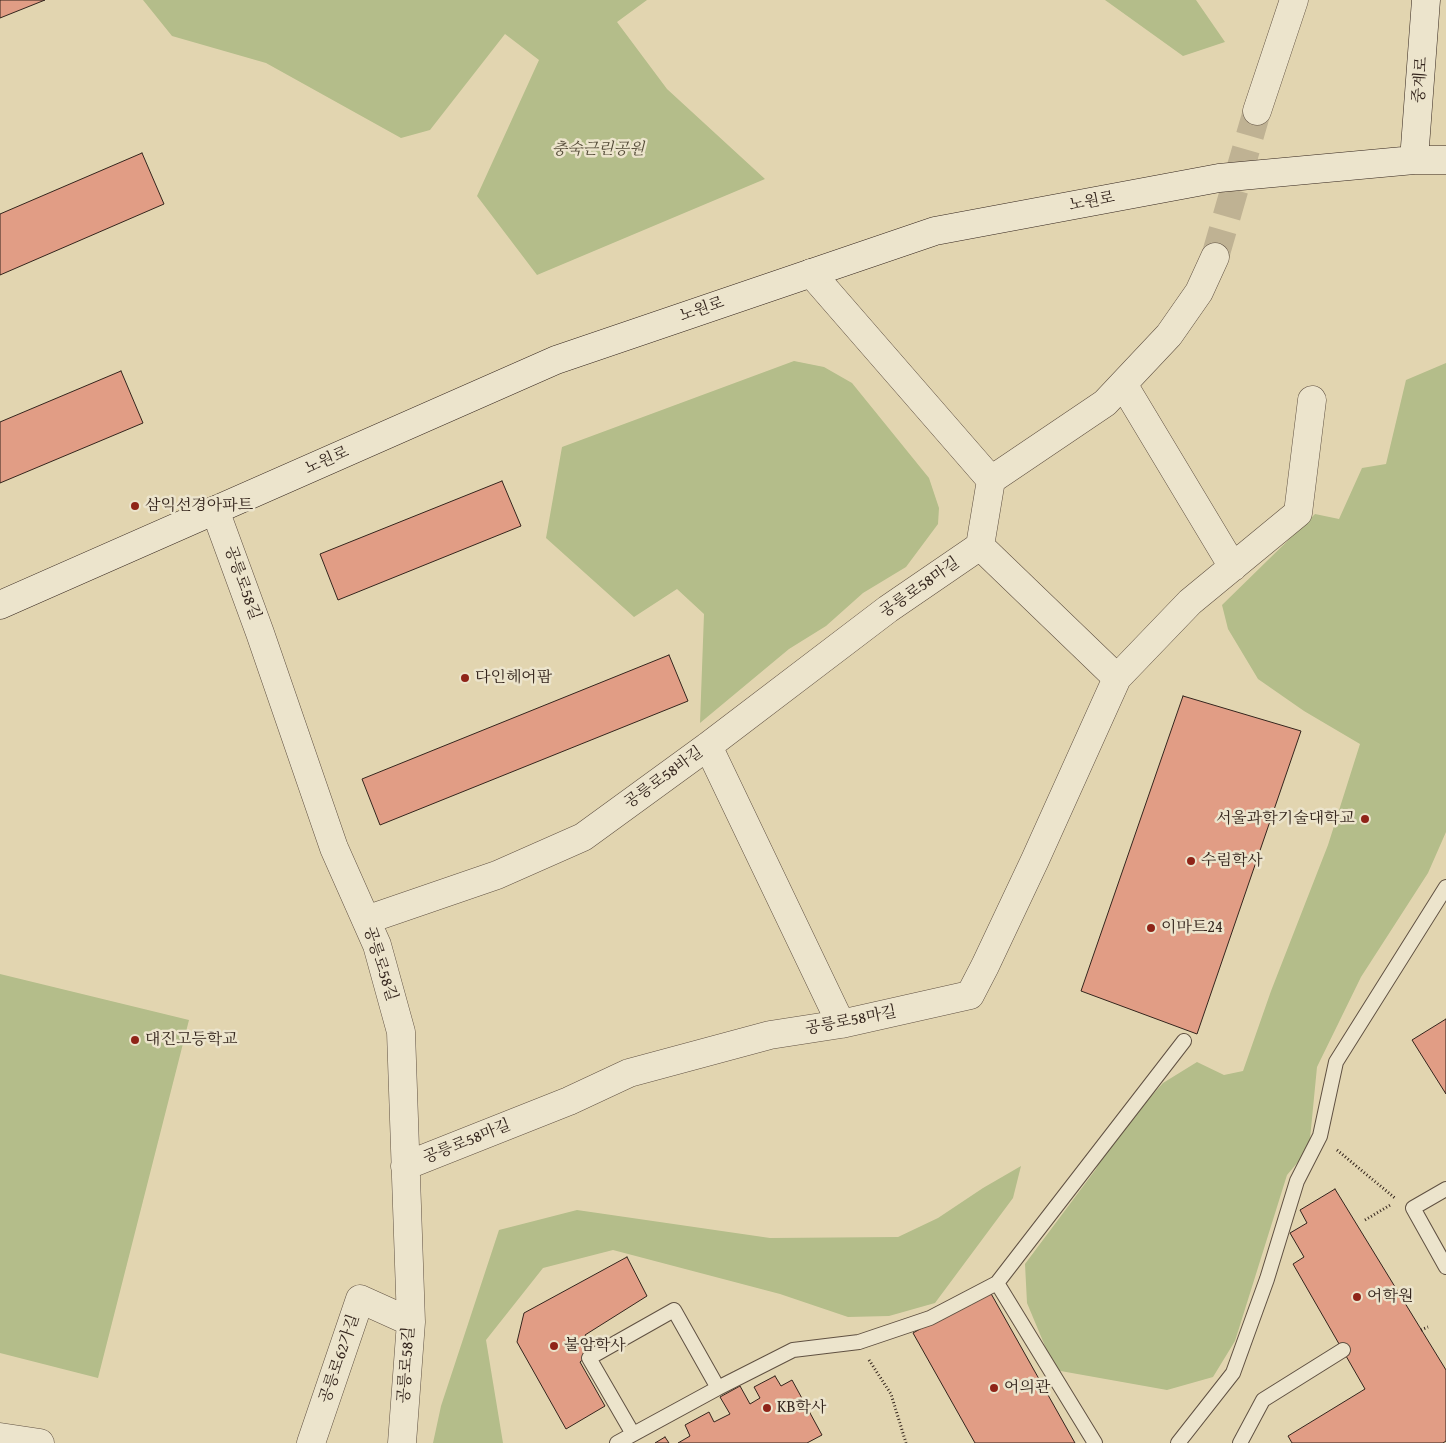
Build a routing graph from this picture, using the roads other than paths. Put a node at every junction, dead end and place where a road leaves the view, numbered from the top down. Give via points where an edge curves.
1 (1294, 0) edge
2 (1426, 0) edge
3 (1257, 110) tunnel mouth
4 (1414, 160) junction
5 (1446, 160) edge
6 (1214, 257) tunnel mouth
7 (811, 273) junction
8 (1123, 384) junction
9 (1312, 400) dead end
10 (991, 480) junction
11 (215, 510) junction
12 (980, 546) junction
13 (1233, 567) junction
14 (0, 605) edge
15 (1117, 678) junction
16 (708, 746) junction
17 (1446, 886) edge
18 (366, 920) junction
19 (841, 1024) junction
20 (1184, 1041) dead end
21 (406, 1166) junction
22 (1446, 1189) edge
23 (1446, 1268) edge
24 (997, 1283) junction
25 (411, 1322) junction
26 (1343, 1350) dead end
27 (718, 1388) junction
28 (633, 1434) junction
29 (0, 1437) edge
30 (40, 1443) edge
31 (311, 1443) edge
32 (402, 1443) edge
33 (617, 1443) edge
34 (1096, 1443) edge
35 (1178, 1443) edge
36 (1240, 1443) edge

1 - 3 street
2 - 4 street, 중계로
4 - 5 street, 노원로
4 - 7 street, 노원로 via 1219,178 935,231
6 - 8 street via 1199,292 1169,335
7 - 10 street
7 - 11 street, 노원로 via 556,360
8 - 10 street via 1105,403
8 - 13 street
9 - 13 street, 공릉로58마길 via 1298,513
10 - 12 street
11 - 14 street, 노원로
11 - 18 street, 공릉로58길 via 334,848
12 - 15 street
12 - 16 street, 공릉로58마길 via 888,609
13 - 15 street, 공릉로58마길 via 1190,602
15 - 19 street, 공릉로58마길 via 970,995
16 - 18 street, 공릉로58바길 via 583,837 498,876
16 - 19 street, 공릉로58바길
17 - 35 lane via 1336,1062 1320,1136 1297,1181 1267,1279 1233,1373
18 - 21 street, 공릉로58길 via 377,945 401,1032
19 - 21 street, 공릉로58마길 via 770,1035 629,1073 569,1101
20 - 24 lane
21 - 25 street, 공릉로58길
22 - 23 lane via 1413,1208
24 - 27 lane via 930,1318 858,1342 793,1350
24 - 34 lane
25 - 31 street, 공릉로62가길 via 360,1299
25 - 32 street, 공릉로58길
26 - 36 lane via 1263,1400
27 - 28 lane
27 - 28 lane via 674,1310 590,1358
28 - 33 lane
29 - 30 street

